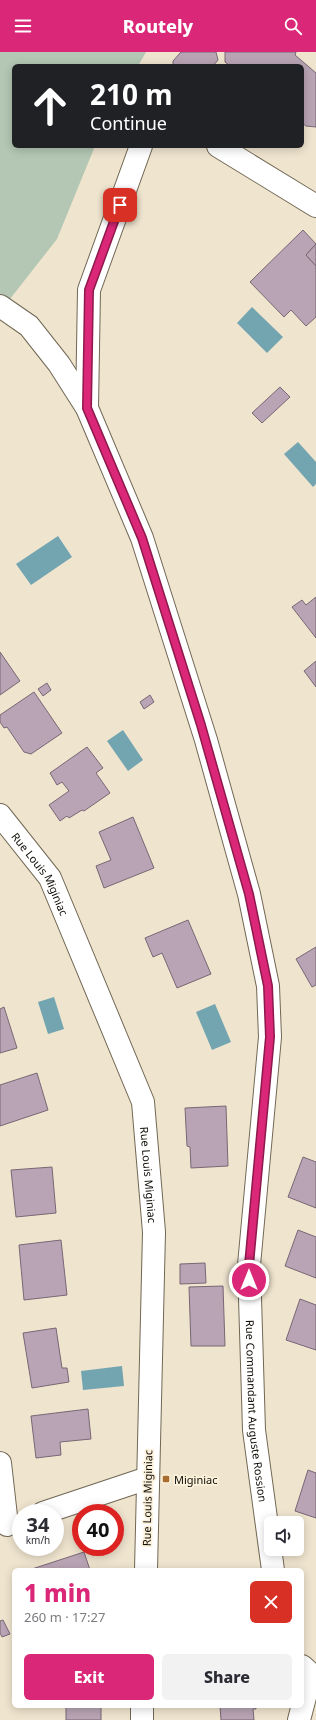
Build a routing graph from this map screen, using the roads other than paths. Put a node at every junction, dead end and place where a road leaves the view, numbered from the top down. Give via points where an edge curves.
1 (140, 148) edge
2 (221, 148) edge
3 (316, 206) edge
4 (0, 306) edge
5 (87, 408) junction
6 (0, 815) edge
7 (0, 1463) edge
8 (148, 1478) junction
9 (64, 1506) edge
10 (9, 1524) edge
11 (146, 1568) edge
12 (273, 1568) edge
13 (311, 1670) edge
14 (304, 1699) edge
15 (142, 1708) edge
16 (302, 1708) edge
17 (142, 1720) edge
18 (299, 1720) edge

1 - 5 street via 89,290
2 - 3 street
4 - 5 street, Rue Commandant Auguste Rossion via 28,326 60,364
5 - 12 street, Rue Commandant Auguste Rossion via 142,538 194,702 249,894 268,986 270,1037 249,1265 254,1430
6 - 8 street, Rue Louis Miginiac via 50,878 143,1102 154,1232
7 - 10 street
8 - 9 street
8 - 11 street, Rue Louis Miginiac
13 - 14 street
15 - 17 street
16 - 18 street

